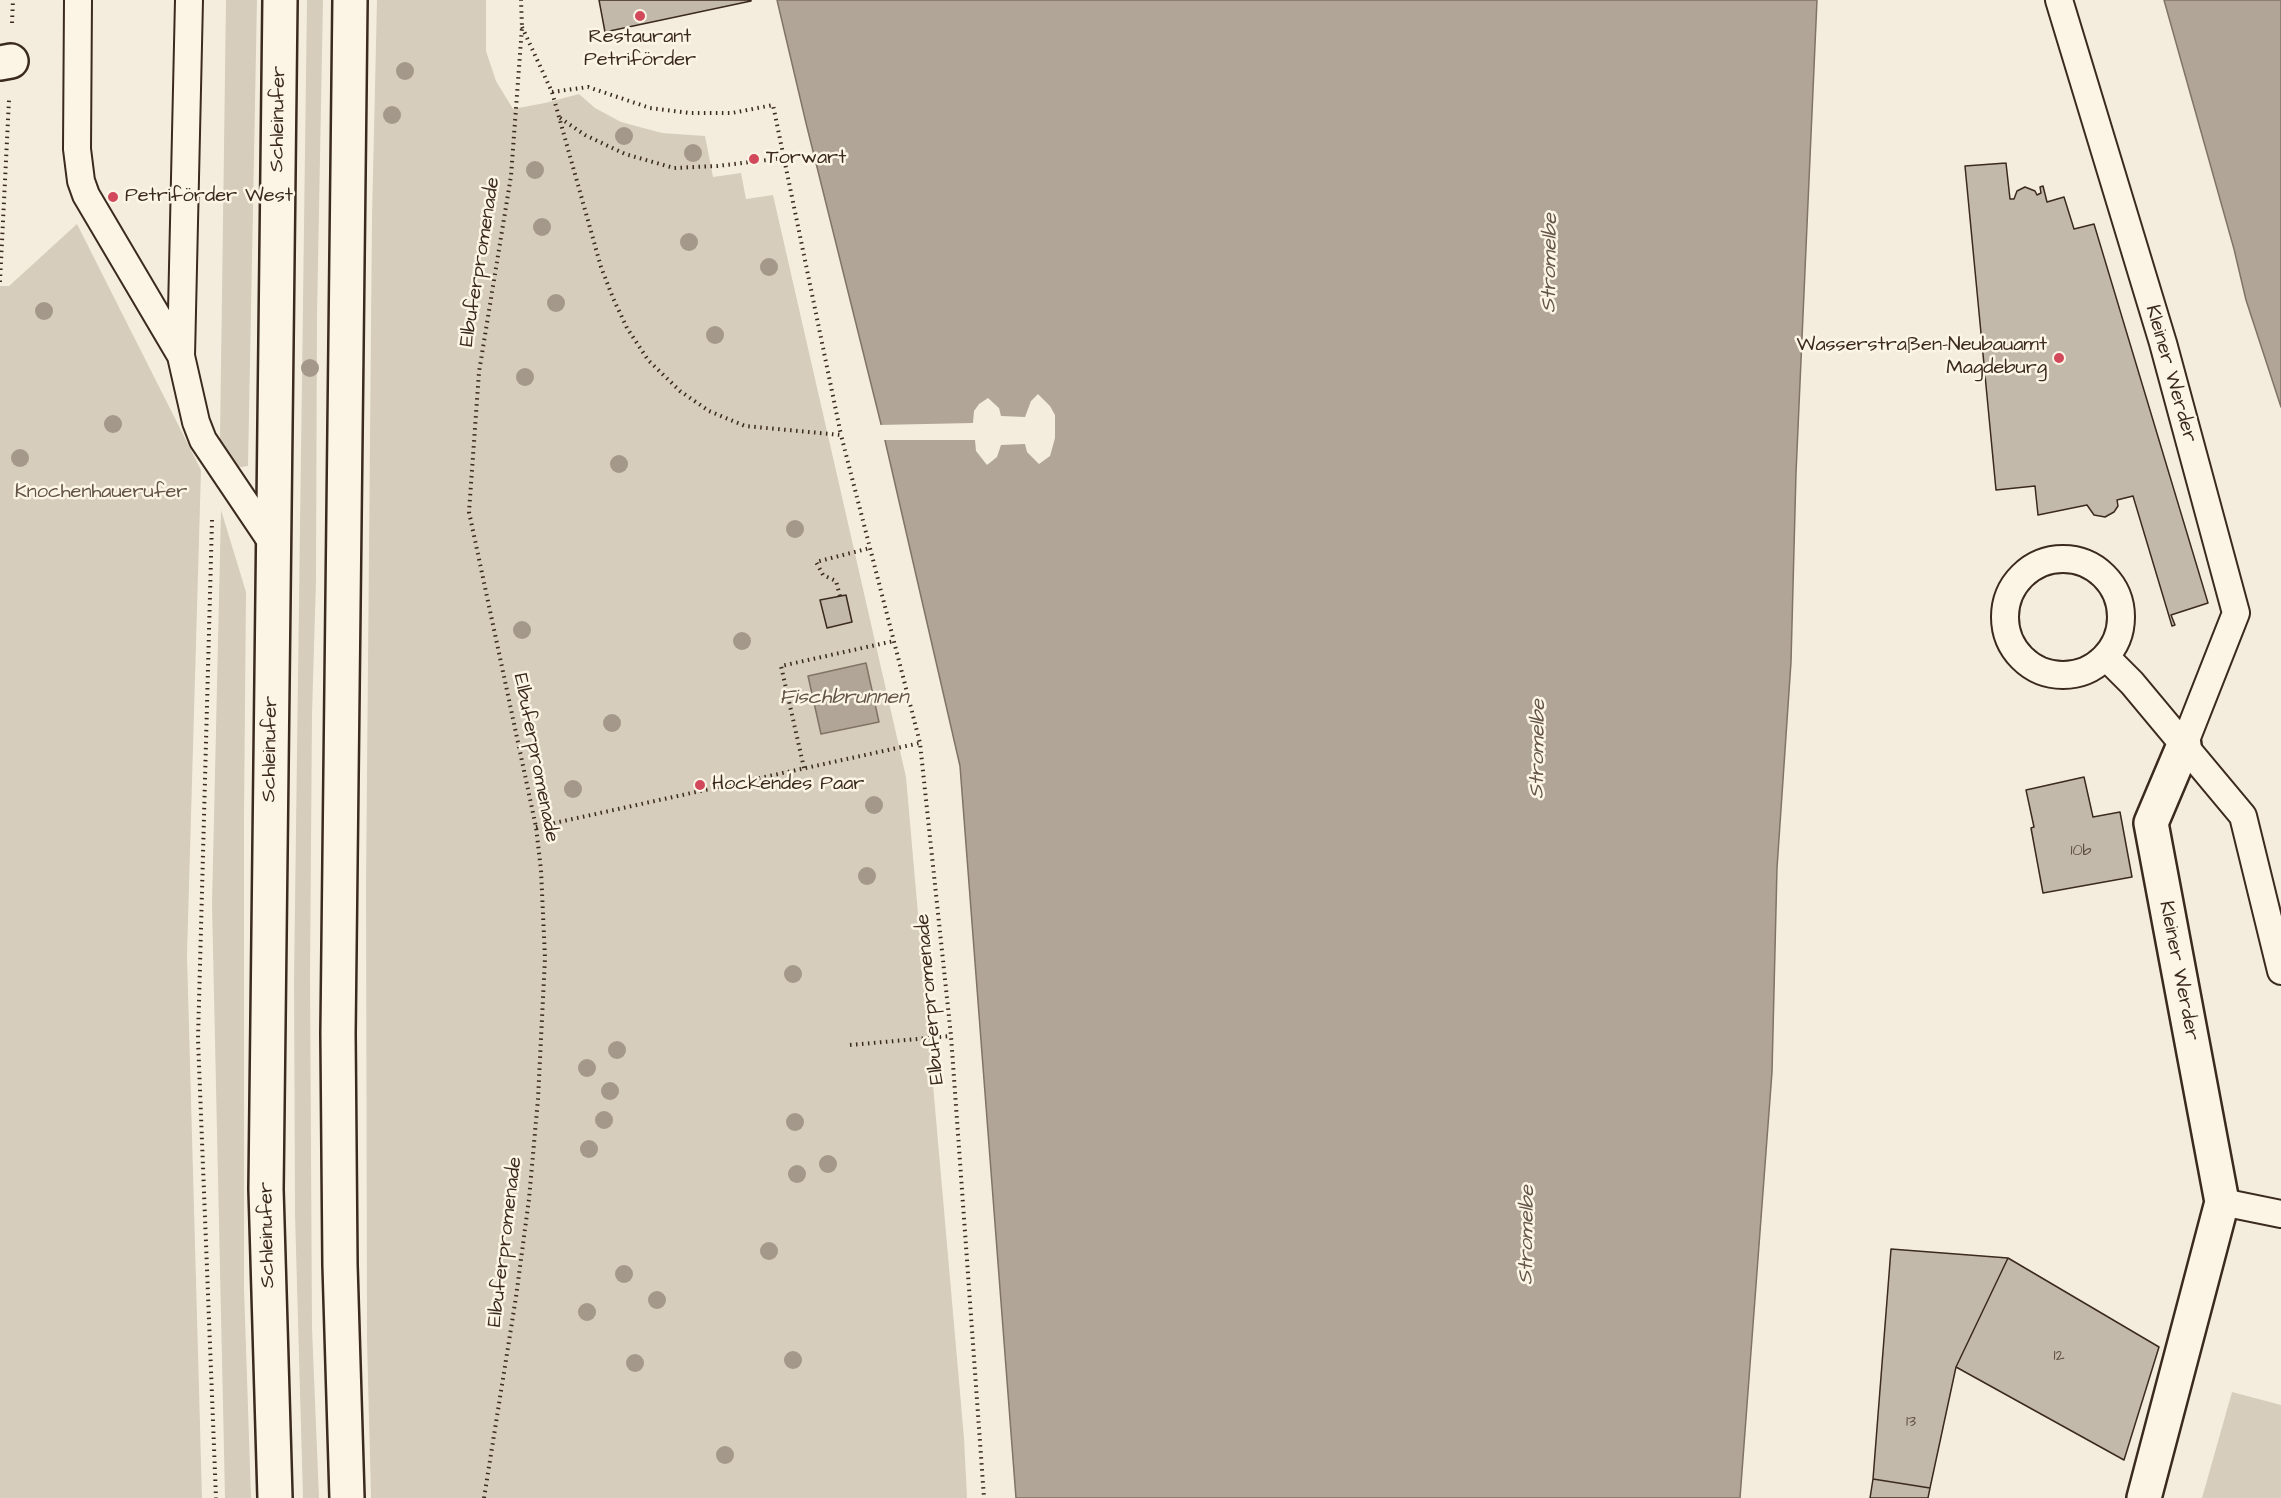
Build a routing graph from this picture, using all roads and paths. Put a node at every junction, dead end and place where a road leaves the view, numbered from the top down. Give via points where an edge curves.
1 (13, 0) edge
2 (78, 0) edge
3 (189, 0) edge
4 (280, 0) edge
5 (350, 0) edge
6 (521, 0) edge
7 (2059, 0) edge
8 (522, 27) junction
9 (6, 62) edge
10 (552, 92) junction
11 (559, 117) junction
12 (784, 158) junction
13 (0, 276) edge
14 (0, 282) edge
15 (182, 356) junction
16 (841, 435) junction
17 (212, 517) dead end
18 (273, 544) junction
19 (870, 548) junction
20 (840, 596) dead end
21 (894, 641) junction
22 (2106, 657) junction
23 (920, 743) junction
24 (2184, 745) junction
25 (804, 768) junction
26 (536, 827) junction
27 (2281, 971) edge
28 (951, 1035) junction
29 (850, 1045) dead end
30 (2222, 1202) junction
31 (2281, 1214) edge
32 (984, 1496) edge
33 (216, 1498) edge
34 (275, 1498) edge
35 (347, 1498) edge
36 (484, 1498) edge
37 (979, 1498) edge
38 (2144, 1498) edge

1 - 9 path
2 - 15 lane via 77,149 81,180 93,209
3 - 15 lane
4 - 18 main road, Schleinufer
5 - 35 main road via 338,1033
6 - 8 path, Elbuferpromenade
7 - 24 lane, Kleiner Werder via 2163,343 2236,613
8 - 10 path, Elbuferpromenade
8 - 26 path, Elbuferpromenade via 511,176 479,372 469,512
9 - 13 path
10 - 11 path, Elbuferpromenade
10 - 12 path, Elbuferpromenade via 588,87 650,108 689,113 732,113 773,105
11 - 12 path via 625,154 674,168
11 - 16 path, Elbuferpromenade via 612,298 648,360 680,391 709,411 745,426
12 - 16 path, Elbuferpromenade
13 - 14 path
15 - 18 lane via 199,431
16 - 19 path, Elbuferpromenade
17 - 33 path via 198,1039
18 - 34 main road, Schleinufer via 266,1189
19 - 20 path via 816,562 823,575 836,581
19 - 21 path, Elbuferpromenade
21 - 23 path, Elbuferpromenade
21 - 25 path via 781,666
22 - 22 lane via 2121,624 2114,588 2101,573 2085,564 2048,561 2031,569 2008,599 2005,618 2009,638 2018,654 2034,667 2052,674 2072,675 2090,669
22 - 24 lane
23 - 25 path
23 - 28 path, Elbuferpromenade
24 - 27 lane via 2244,816
24 - 30 main road, Kleiner Werder via 2151,823
25 - 26 path
26 - 36 path, Elbuferpromenade via 545,958 538,1099 516,1297
28 - 29 path
28 - 32 path, Elbuferpromenade
30 - 31 lane
30 - 38 main road, Kleiner Werder
32 - 37 path

